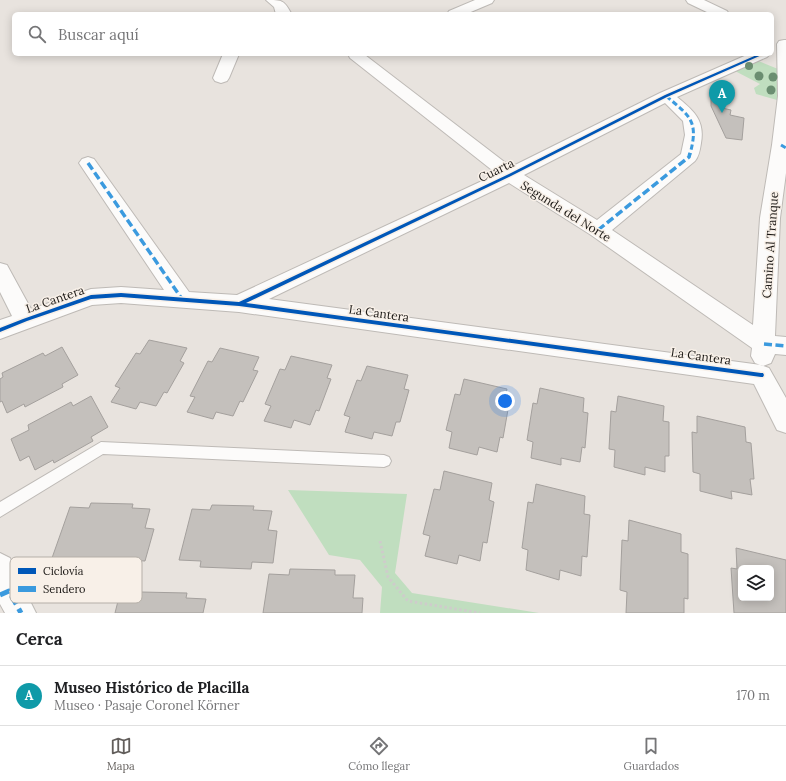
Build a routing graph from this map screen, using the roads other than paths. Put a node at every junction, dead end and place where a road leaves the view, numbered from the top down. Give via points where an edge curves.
1 (273, 0) edge
2 (487, 0) edge
3 (694, 0) edge
4 (284, 12) edge
5 (459, 12) edge
6 (718, 12) edge
7 (780, 44) edge
8 (230, 56) edge
9 (358, 56) edge
10 (757, 56) edge
11 (221, 78) dead end
12 (666, 96) junction
13 (786, 97) edge
14 (783, 147) edge
15 (88, 163) dead end
16 (510, 175) junction
17 (778, 222) edge
18 (598, 230) junction
19 (0, 271) edge
20 (182, 299) junction
21 (239, 304) junction
22 (25, 320) junction
23 (0, 330) edge
24 (775, 345) edge
25 (761, 375) junction
26 (786, 422) edge
27 (384, 461) dead end
28 (0, 510) edge

1 - 4 street
2 - 5 street
3 - 6 street
7 - 13 street, Camino Al Tranque
8 - 11 street
9 - 16 street, Segunda del Norte
10 - 12 street, Cuarta
12 - 16 street, Cuarta
12 - 18 street via 688,115 694,124 693,144 689,157
13 - 14 street, Camino Al Tranque
14 - 17 street, Camino Al Tranque
15 - 20 street
16 - 18 street, Segunda del Norte
16 - 21 street, Cuarta
17 - 24 street, Camino Al Tranque
18 - 24 street, Segunda del Norte
19 - 22 street
20 - 21 street, La Cantera
20 - 22 street, La Cantera via 91,296
21 - 25 street, La Cantera
22 - 23 street, La Cantera
24 - 25 street, Camino Al Tranque
25 - 26 street
27 - 28 lane via 102,448

